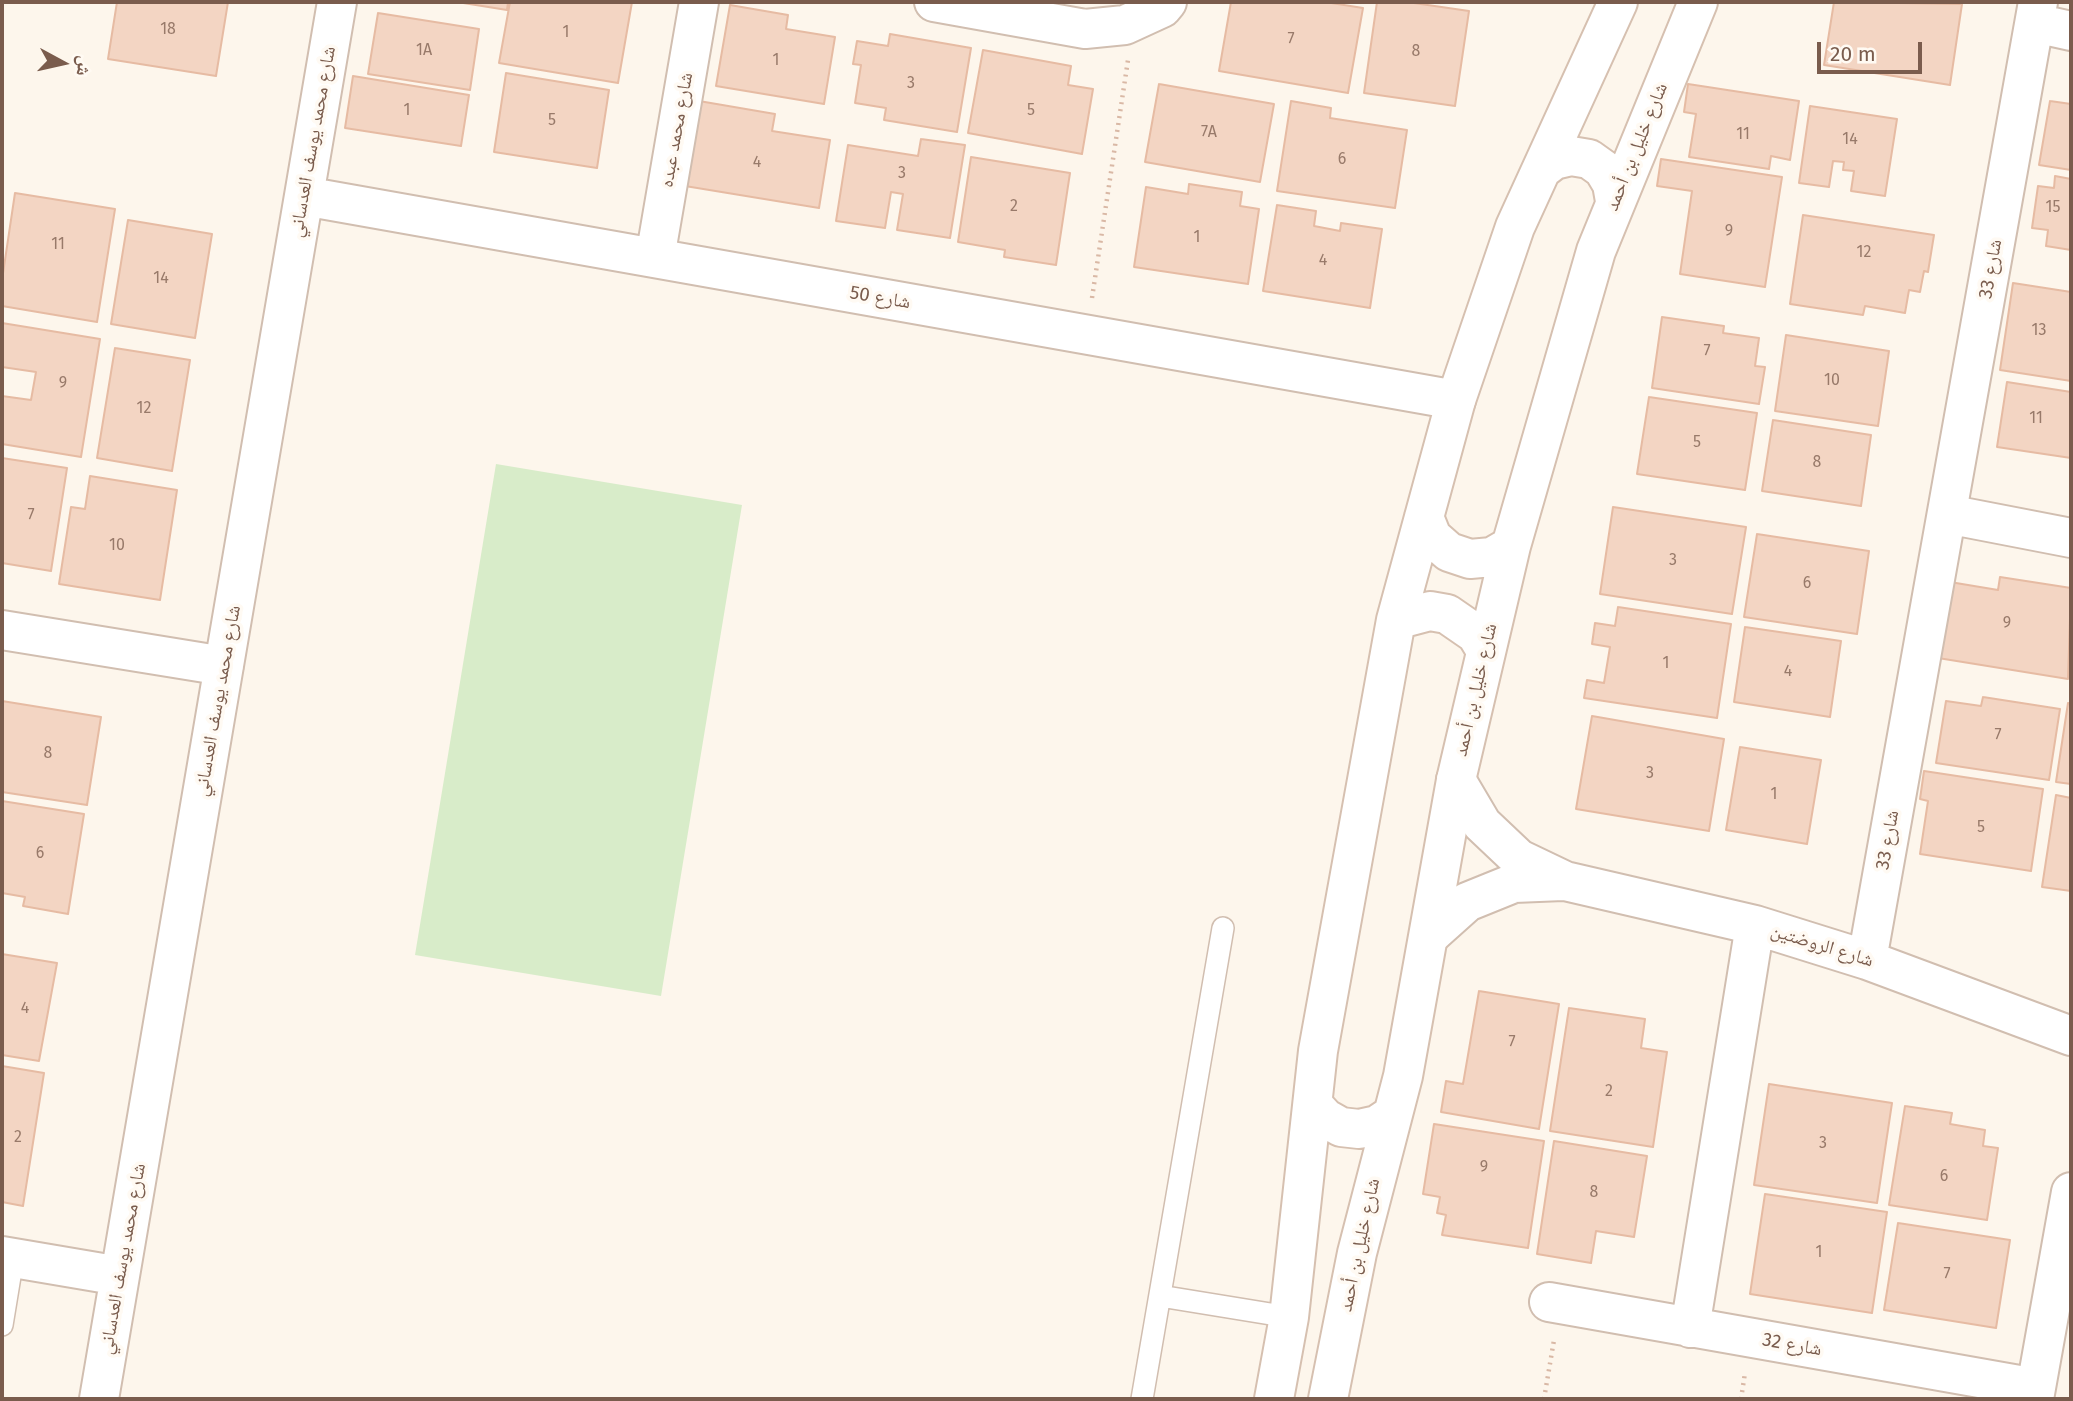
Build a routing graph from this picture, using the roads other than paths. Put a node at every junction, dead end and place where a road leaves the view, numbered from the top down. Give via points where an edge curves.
1 (337, 2) edge
2 (699, 2) edge
3 (934, 2) edge
4 (1167, 2) edge
5 (1618, 2) edge
6 (1698, 2) edge
7 (2036, 13) edge
8 (2071, 31) edge
9 (1541, 170) junction
10 (304, 196) junction
11 (1615, 201) junction
12 (654, 257) junction
13 (1457, 400) junction
14 (1947, 514) junction
15 (1423, 517) junction
16 (2071, 538) edge
17 (1511, 546) junction
18 (1396, 620) junction
19 (2, 630) edge
20 (1485, 649) junction
21 (224, 666) junction
22 (1456, 780) junction
23 (1565, 881) junction
24 (1755, 925) junction
25 (1223, 928) dead end
26 (1429, 936) junction
27 (1867, 960) junction
28 (2071, 1035) edge
29 (1312, 1105) junction
30 (1392, 1115) junction
31 (2071, 1192) edge
32 (7, 1257) edge
33 (120, 1276) junction
34 (1160, 1296) junction
35 (1554, 1303) road end
36 (1289, 1317) junction
37 (2, 1325) edge
38 (1690, 1328) junction
39 (2035, 1394) edge
40 (99, 1399) edge
41 (1142, 1399) edge
42 (1274, 1399) edge
43 (1328, 1399) edge

1 - 10 street, شارع محمد يوسف العدساني
2 - 12 street, شارع محمد عبده
3 - 4 street via 1085,29 1125,26
5 - 9 street
6 - 11 street, شارع خليل بن أحمد
7 - 8 street, شارع 33
7 - 14 street, شارع 33
9 - 11 street via 1563,158 1589,159 1608,176
9 - 13 street via 1515,227
10 - 12 street, شارع 50
10 - 21 street, شارع محمد يوسف العدساني
11 - 17 street, شارع خليل بن أحمد via 1596,250
12 - 13 street, شارع 50
13 - 15 street
14 - 16 street
14 - 27 street, شارع 33
15 - 17 street via 1432,537 1449,552 1470,559 1492,557
15 - 18 street
17 - 20 street, شارع خليل بن أحمد
18 - 20 street via 1430,611 1447,614 1476,634
18 - 29 street via 1320,1038
19 - 21 street
20 - 22 street, شارع خليل بن أحمد
21 - 33 street, شارع محمد يوسف العدساني
22 - 23 street, شارع الروضتين via 1482,824 1519,859
22 - 26 street, شارع خليل بن أحمد
23 - 24 street, شارع الروضتين
23 - 26 street, شارع الروضتين via 1514,883 1490,892 1467,902
24 - 27 street, شارع الروضتين
24 - 38 street
25 - 34 lane
26 - 30 street, شارع خليل بن أحمد
27 - 28 street, شارع الروضتين
29 - 30 street via 1341,1127 1377,1125
29 - 36 street
30 - 43 street, شارع خليل بن أحمد via 1356,1253
31 - 39 street, شارع 32
32 - 33 street
32 - 37 lane
33 - 40 street, شارع محمد يوسف العدساني
34 - 36 lane
34 - 41 lane
35 - 38 street, شارع 32
36 - 42 street
38 - 39 street, شارع 32

